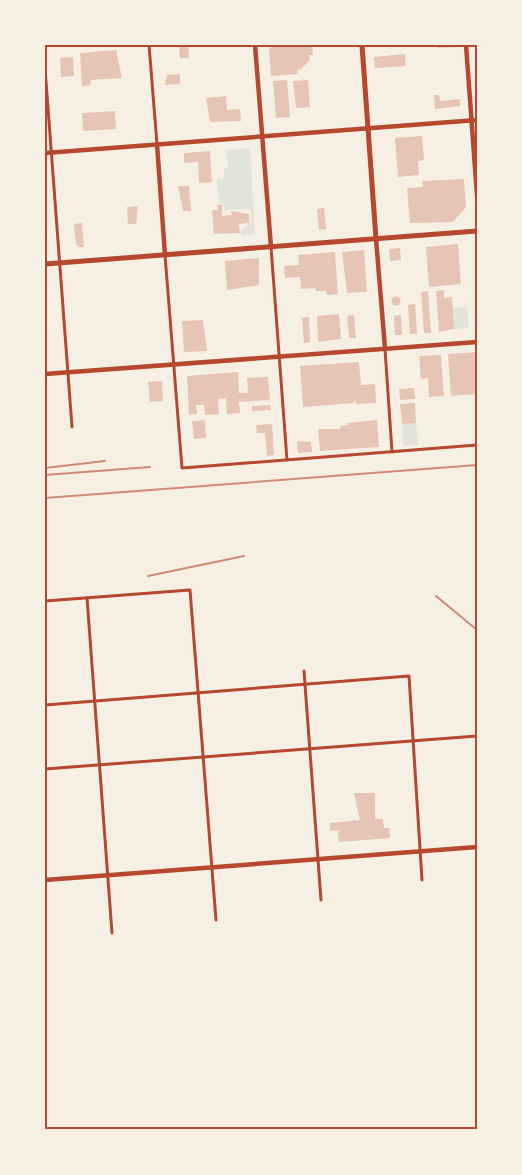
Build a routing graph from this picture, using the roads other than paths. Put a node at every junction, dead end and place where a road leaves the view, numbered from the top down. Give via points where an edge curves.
1 (149, 45) edge
2 (255, 45) edge
3 (362, 45) edge
4 (466, 45) edge
5 (45, 68) edge
6 (474, 120) edge
7 (368, 128) junction
8 (262, 136) junction
9 (157, 144) junction
10 (51, 152) junction
11 (45, 153) edge
12 (477, 195) edge
13 (477, 231) edge
14 (376, 239) junction
15 (271, 247) junction
16 (165, 255) junction
17 (60, 263) junction
18 (45, 264) edge
19 (477, 342) edge
20 (385, 348) junction
21 (279, 356) junction
22 (174, 364) junction
23 (68, 372) junction
24 (45, 374) edge
25 (72, 427) dead end
26 (477, 445) edge
27 (392, 452) junction
28 (287, 460) junction
29 (87, 598) junction
30 (45, 601) edge
31 (304, 671) dead end
32 (304, 684) junction
33 (200, 693) junction
34 (95, 701) junction
35 (45, 705) edge
36 (477, 736) edge
37 (413, 741) junction
38 (309, 750) junction
39 (205, 757) junction
40 (99, 764) junction
41 (45, 769) edge
42 (477, 847) edge
43 (421, 851) junction
44 (317, 860) junction
45 (212, 867) junction
46 (107, 875) junction
47 (45, 880) edge
48 (422, 880) dead end
49 (321, 900) dead end
50 (216, 920) dead end
51 (112, 933) dead end

1 - 9 street
2 - 8 street
3 - 7 main road
4 - 6 street
5 - 10 street
6 - 7 street
6 - 12 street
7 - 8 street
7 - 14 main road
8 - 9 street
8 - 15 street
9 - 10 street
9 - 16 street
10 - 11 street
10 - 17 street
13 - 14 main road
14 - 15 main road
14 - 20 street
15 - 16 main road
15 - 21 street
16 - 17 main road
16 - 22 street
17 - 18 main road
17 - 23 street
19 - 20 street
20 - 21 street
20 - 27 street
21 - 22 street
21 - 28 street
22 - 23 street
22 - 28 street via 182,468
23 - 24 street
23 - 25 street
26 - 27 street
27 - 28 street
29 - 30 street
29 - 33 street via 190,590
29 - 34 street
31 - 32 street
32 - 33 street
32 - 37 street via 409,676
32 - 38 street
33 - 34 street
33 - 39 street
34 - 35 street
34 - 40 street
36 - 37 street
37 - 38 street
37 - 43 street
38 - 39 street
38 - 44 street
39 - 40 street
39 - 45 street
40 - 41 street
40 - 46 street
42 - 43 street
43 - 44 street
43 - 48 street
44 - 45 street
44 - 49 street
45 - 46 street
45 - 50 street
46 - 47 street
46 - 51 street

